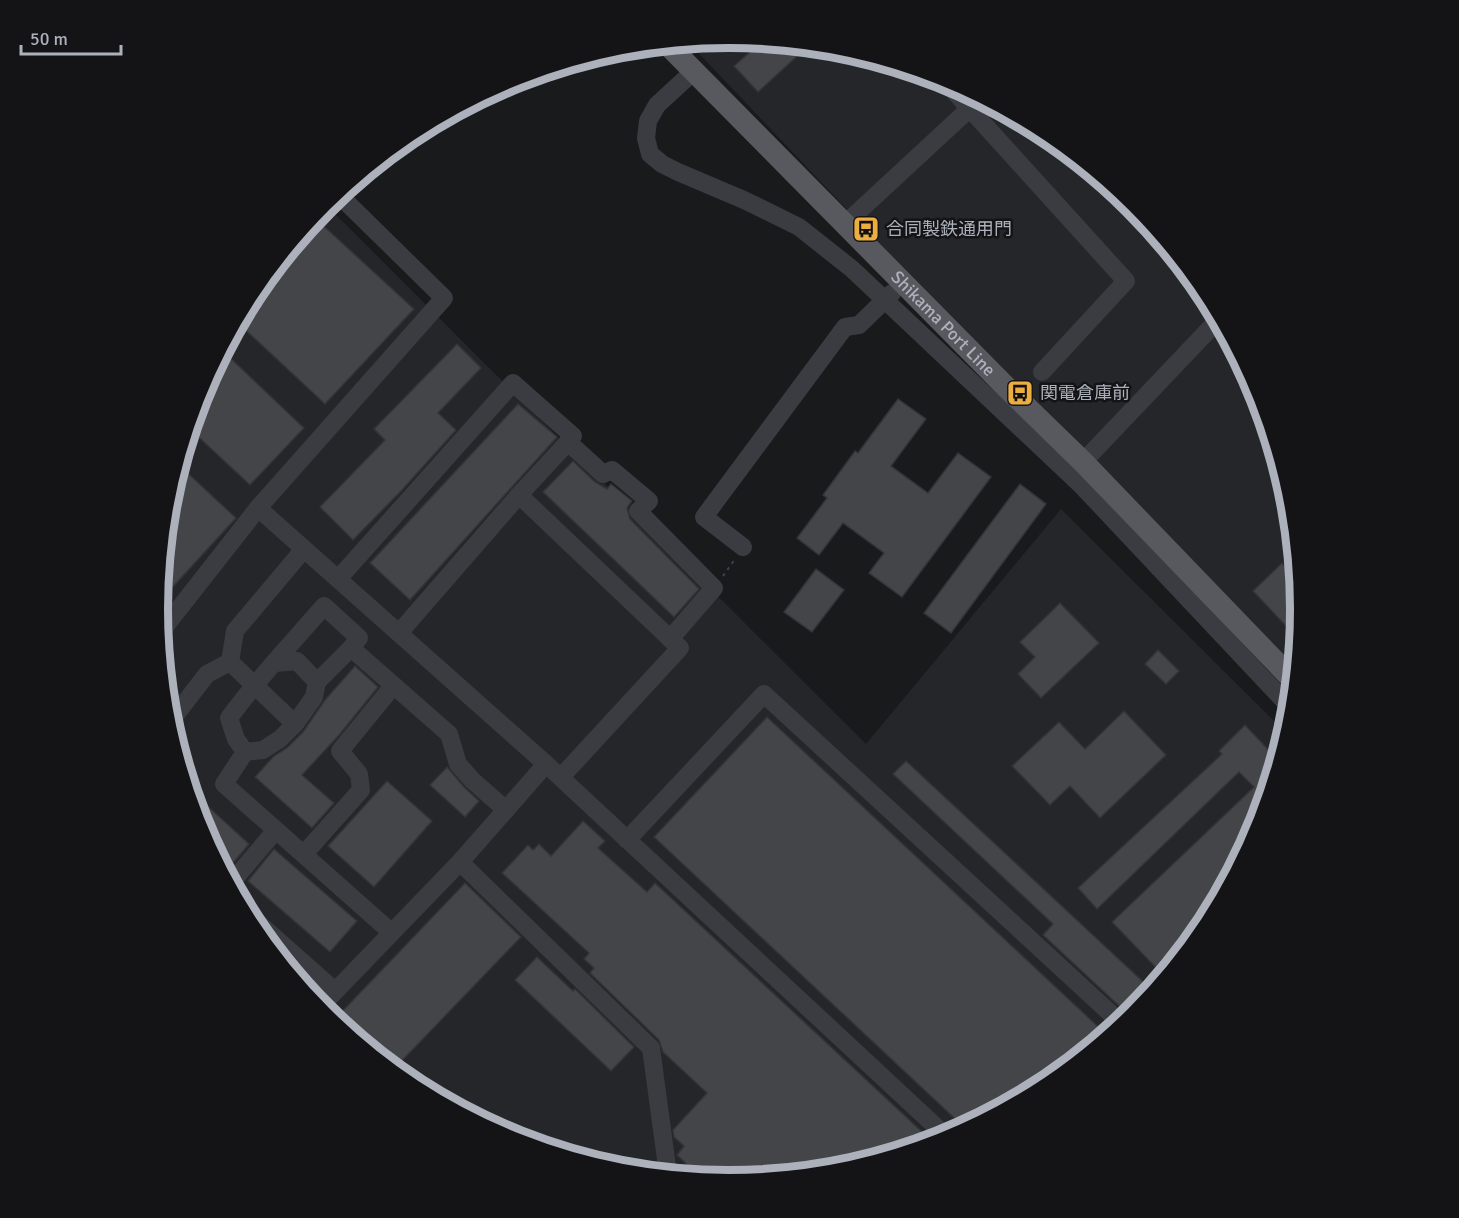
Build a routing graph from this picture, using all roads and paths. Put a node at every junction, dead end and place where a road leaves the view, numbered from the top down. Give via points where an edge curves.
1 (675, 51) edge
2 (694, 71) junction
3 (975, 104) edge
4 (976, 105) edge
5 (345, 201) edge
6 (846, 223) junction
7 (903, 282) junction
8 (1213, 325) edge
9 (1042, 372) dead end
10 (568, 442) junction
11 (1083, 462) junction
12 (519, 495) junction
13 (258, 508) junction
14 (304, 549) junction
15 (742, 550) joint
16 (338, 579) junction
17 (714, 588) junction
18 (169, 622) edge
19 (399, 633) junction
20 (670, 639) junction
21 (351, 648) junction
22 (230, 662) junction
23 (275, 663) junction
24 (1287, 673) edge
25 (317, 682) junction
26 (253, 685) junction
27 (393, 686) junction
28 (1283, 700) edge
29 (178, 712) edge
30 (295, 724) junction
31 (245, 752) junction
32 (546, 764) junction
33 (561, 777) junction
34 (506, 810) junction
35 (276, 830) junction
36 (627, 840) junction
37 (304, 854) junction
38 (460, 862) junction
39 (237, 876) edge
40 (392, 932) junction
41 (275, 937) edge
42 (335, 991) junction
43 (327, 999) edge
44 (1114, 1017) edge
45 (938, 1129) edge
46 (667, 1166) edge

1 - 2 main road, Shikama Port Line
2 - 6 main road, Shikama Port Line
2 - 28 street via 657,105 648,121 646,138 650,154 678,172 799,227 852,269 1082,486
3 - 6 street
4 - 9 street via 1126,281
5 - 13 street via 444,298
6 - 7 main road, Shikama Port Line
7 - 11 main road, Shikama Port Line
7 - 15 street via 859,325 845,327 704,517
8 - 11 street
10 - 12 street
10 - 16 street via 573,436 513,383
10 - 17 street via 603,474 612,470 649,501 638,511
11 - 24 main road, Shikama Port Line
12 - 19 street
12 - 20 street
13 - 14 street
13 - 18 street
14 - 16 street
14 - 22 street via 235,631
15 - 17 path
16 - 19 street
17 - 20 street
19 - 32 street
20 - 33 street via 680,648
21 - 23 street via 359,638 324,606
21 - 25 street
21 - 27 street
22 - 26 street
22 - 29 street via 207,674
23 - 25 street via 297,661
23 - 26 street
25 - 30 street via 314,697
26 - 30 street
26 - 31 street via 229,718
27 - 34 street via 449,734 458,764
27 - 37 street via 340,751 359,774 361,790
30 - 31 street via 263,750
31 - 35 street via 224,784
32 - 33 street
32 - 34 street
33 - 36 street
34 - 38 street
35 - 37 street
35 - 39 street
36 - 44 street via 764,694
36 - 45 street
37 - 40 street
38 - 40 street
38 - 46 street via 651,1048
40 - 42 street
41 - 42 street
42 - 43 street

